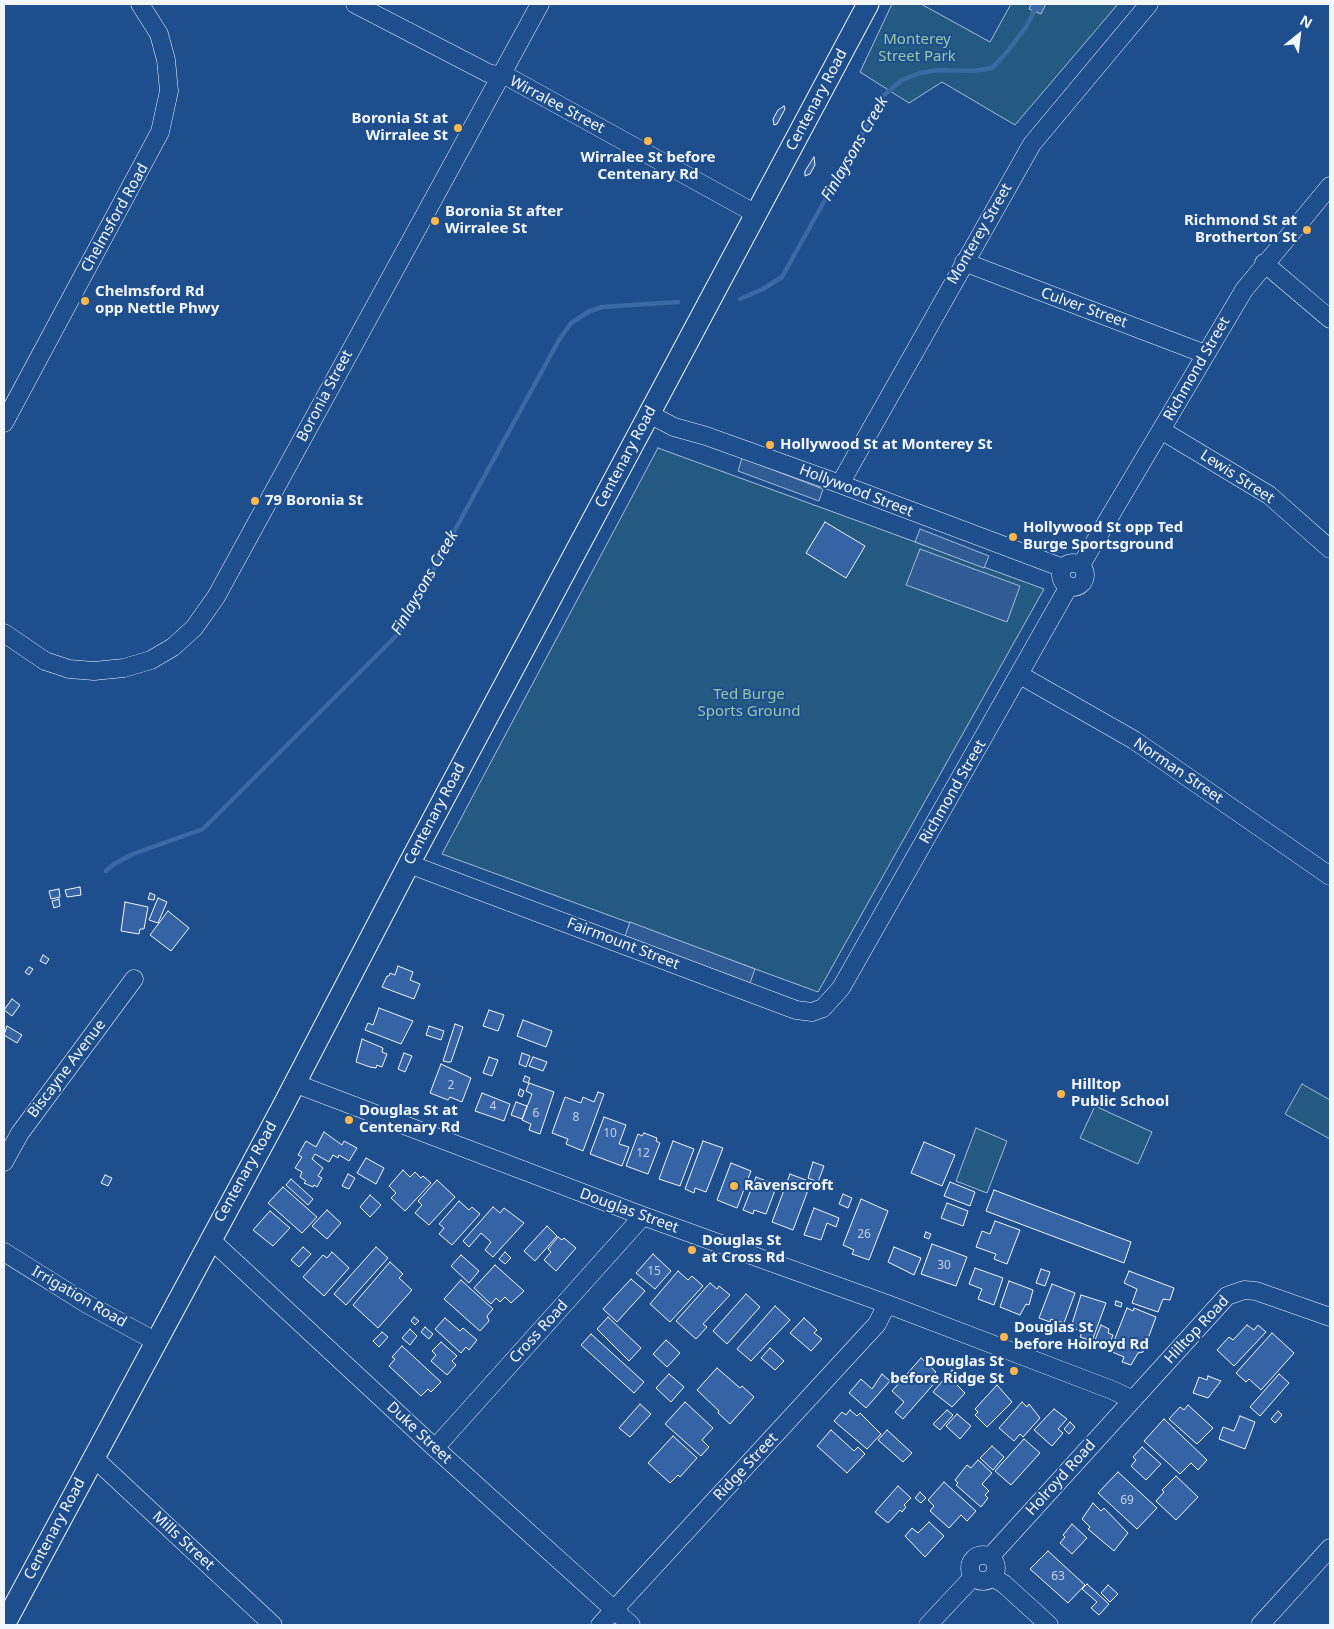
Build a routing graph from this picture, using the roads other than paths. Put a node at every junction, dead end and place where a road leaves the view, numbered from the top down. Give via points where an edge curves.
1 (140, 4) edge
2 (355, 4) edge
3 (540, 4) edge
4 (868, 4) edge
5 (1149, 4) edge
6 (499, 76) junction
7 (1330, 186) edge
8 (756, 214) junction
9 (964, 262) junction
10 (1264, 263) junction
11 (1330, 319) edge
12 (1204, 354) junction
13 (649, 414) junction
14 (4, 424) edge
15 (1161, 430) junction
16 (840, 484) junction
17 (1330, 549) edge
18 (1081, 565) junction
19 (1063, 568) junction
20 (1069, 586) junction
21 (4, 633) edge
22 (1020, 674) junction
23 (409, 864) junction
24 (1330, 876) edge
25 (134, 979) dead end
26 (835, 996) joint
27 (294, 1083) junction
28 (4, 1162) edge
29 (643, 1216) junction
30 (210, 1239) junction
31 (4, 1252) edge
32 (887, 1304) junction
33 (1330, 1318) edge
34 (155, 1341) junction
35 (1133, 1400) junction
36 (435, 1448) junction
37 (93, 1458) junction
38 (1330, 1548) edge
39 (990, 1557) junction
40 (973, 1577) junction
41 (992, 1577) junction
42 (614, 1610) junction
43 (4, 1625) edge
44 (274, 1625) edge
45 (600, 1625) edge
46 (631, 1625) edge
47 (928, 1625) edge
48 (1049, 1625) edge
49 (1260, 1625) edge

1 - 14 street, Chelmsford Road via 159,34 166,60 169,91 160,132
2 - 6 street, Wirralee Street
3 - 6 street, Boronia Street
4 - 8 main road, Centenary Road
5 - 9 street, Monterey Street via 1032,144
6 - 8 street, Wirralee Street via 510,78
6 - 21 street, Boronia Street via 203,618 185,638 164,653 124,668 94,671 69,669 45,661
7 - 10 street, Richmond Street
8 - 13 main road, Centenary Road
9 - 12 street, Culver Street
9 - 16 street, Monterey Street
10 - 11 street
10 - 12 street, Richmond Street
12 - 15 street, Richmond Street
13 - 16 street, Hollywood Street via 674,428 706,436
13 - 23 main road, Centenary Road
15 - 17 street, Lewis Street via 1269,495
15 - 18 street, Richmond Street
16 - 19 street, Hollywood Street
18 - 19 street via 1071,562
18 - 20 street via 1086,574 1084,581 1076,587
19 - 20 street via 1062,579
20 - 22 street, Richmond Street
22 - 24 street, Norman Street via 1134,740
22 - 26 street, Richmond Street
23 - 26 street, Fairmount Street via 796,1010 812,1012 823,1008
23 - 27 main road, Centenary Road
25 - 28 street, Biscayne Avenue via 20,1133
27 - 29 street, Douglas Street
27 - 30 main road, Centenary Road
29 - 32 street, Douglas Street
29 - 36 street, Cross Road
30 - 34 main road, Centenary Road
30 - 36 street, Duke Street
31 - 34 street, Irrigation Road via 87,1304
32 - 35 street, Douglas Street
32 - 42 street, Ridge Street via 877,1324
33 - 35 street, Hilltop Road via 1256,1291 1234,1291
34 - 37 main road, Centenary Road
35 - 39 street, Holroyd Road
36 - 42 street, Duke Street
37 - 43 main road, Centenary Road
37 - 44 street, Mills Street
38 - 49 street
39 - 40 street via 980,1555 972,1561
39 - 41 street via 996,1566
40 - 41 street via 983,1581
40 - 47 street
41 - 48 street
42 - 45 street, Ridge Street
42 - 46 street, Duke Street

